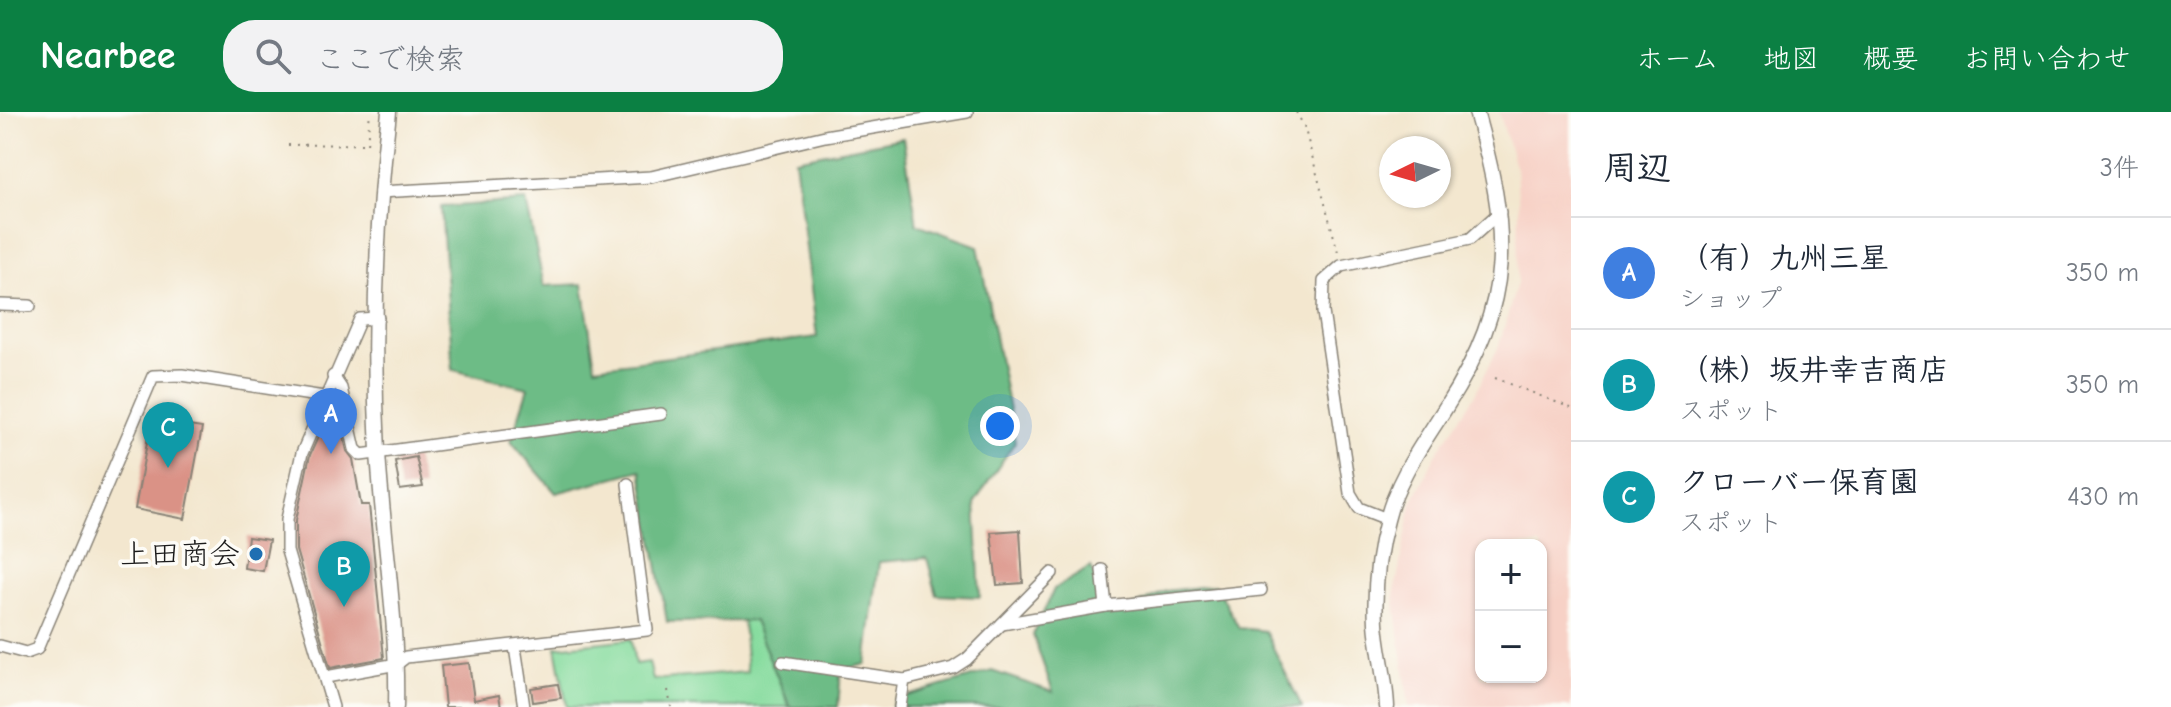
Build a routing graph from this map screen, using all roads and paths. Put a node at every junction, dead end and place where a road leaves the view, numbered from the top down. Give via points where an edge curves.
1 (370, 112) edge
2 (389, 112) edge
3 (967, 112) edge
4 (1296, 112) edge
5 (1476, 112) edge
6 (288, 145) dead end
7 (380, 192) junction
8 (1500, 211) junction
9 (1341, 266) junction
10 (0, 305) edge
11 (30, 306) dead end
12 (378, 318) junction
13 (333, 376) junction
14 (1495, 378) dead end
15 (324, 397) junction
16 (1571, 408) edge
17 (661, 414) dead end
18 (378, 453) junction
19 (628, 484) dead end
20 (1387, 519) junction
21 (1102, 570) dead end
22 (1052, 573) dead end
23 (1261, 590) dead end
24 (1106, 606) junction
25 (1002, 624) junction
26 (0, 646) edge
27 (515, 647) junction
28 (783, 662) dead end
29 (397, 664) junction
30 (326, 677) junction
31 (904, 680) junction
32 (668, 690) dead end
33 (333, 707) edge
34 (396, 707) edge
35 (524, 707) edge
36 (671, 707) edge
37 (900, 707) edge
38 (1387, 707) edge

1 - 6 path via 367,144
2 - 7 street
3 - 7 street via 825,136 651,177
4 - 9 path
5 - 8 street
7 - 12 street
8 - 9 street via 1470,239
8 - 20 street via 1500,268 1486,332 1467,373 1400,481
9 - 20 street via 1324,281 1323,312 1350,493 1359,508
10 - 11 street
12 - 13 street via 360,319
12 - 18 street
13 - 15 street
13 - 18 street via 341,388 355,449 361,455
14 - 16 path
15 - 26 street via 182,375 153,376 37,649 26,653
15 - 30 street via 302,453 287,519 287,551
17 - 18 street
18 - 29 street
19 - 27 street via 647,630
20 - 38 street via 1376,596
21 - 24 street
22 - 25 street
23 - 24 street
24 - 25 street
25 - 31 street via 953,668
27 - 29 street via 406,657
27 - 35 street
28 - 31 street
29 - 30 street
29 - 34 street
30 - 33 street
31 - 37 street
32 - 36 path

